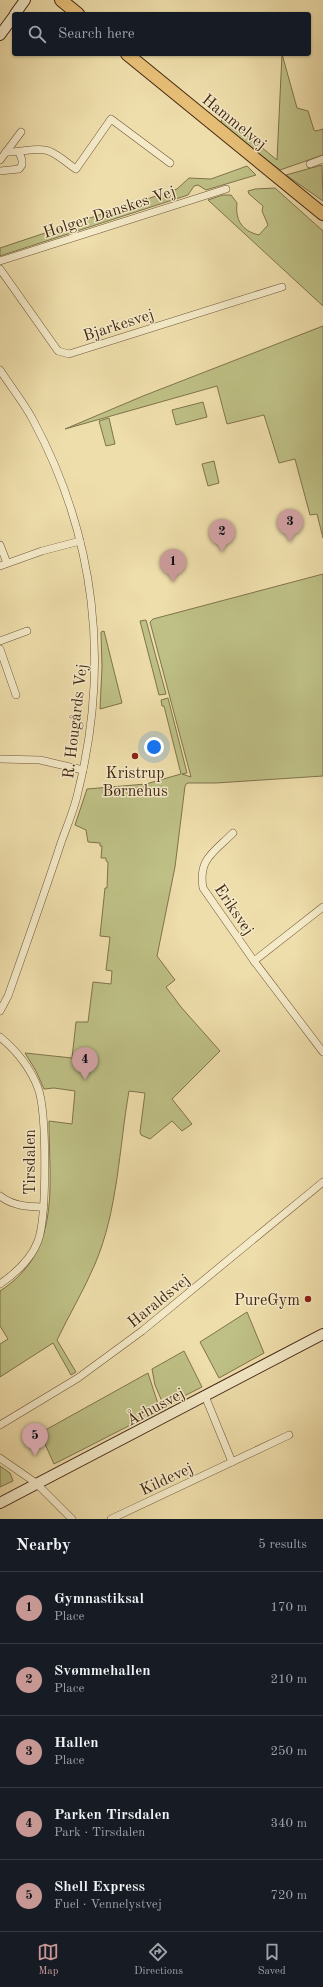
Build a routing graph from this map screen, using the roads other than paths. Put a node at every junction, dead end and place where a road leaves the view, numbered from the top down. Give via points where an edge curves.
1 (26, 0) edge
2 (61, 0) edge
3 (17, 12) edge
4 (76, 12) edge
5 (12, 19) edge
6 (0, 35) edge
7 (129, 56) edge
8 (21, 132) dead end
9 (6, 152) junction
10 (19, 152) junction
11 (323, 159) edge
12 (0, 160) edge
13 (170, 163) dead end
14 (310, 164) dead end
15 (0, 171) edge
16 (226, 189) dead end
17 (323, 214) edge
18 (0, 261) edge
19 (0, 270) edge
20 (282, 287) dead end
21 (0, 370) edge
22 (80, 541) junction
23 (0, 546) edge
24 (3, 564) edge
25 (27, 631) dead end
26 (0, 641) edge
27 (0, 649) edge
28 (16, 695) dead end
29 (0, 759) edge
30 (83, 770) junction
31 (234, 834) dead end
32 (323, 907) edge
33 (254, 961) junction
34 (0, 1009) edge
35 (0, 1037) edge
36 (323, 1052) edge
37 (323, 1182) edge
38 (0, 1196) edge
39 (44, 1207) junction
40 (0, 1284) edge
41 (323, 1334) edge
42 (205, 1396) junction
43 (0, 1425) edge
44 (289, 1435) dead end
45 (0, 1458) edge
46 (232, 1462) junction
47 (36, 1483) junction
48 (0, 1503) edge
49 (72, 1519) edge
50 (111, 1519) edge

1 - 3 main road
2 - 4 highway
5 - 6 main road
7 - 17 highway, Hammelvej
8 - 9 street
9 - 10 street, Holger Danskes Vej
9 - 12 street
10 - 13 street, Holger Danskes Vej via 51,152 76,169 111,119
10 - 15 street via 22,165 18,169
11 - 14 street
16 - 18 street, Holger Danskes Vej
19 - 20 street, Bjarkesvej via 58,351 69,354
21 - 22 street, R. Hougårds Vej via 32,418 48,449 65,490
22 - 24 street
22 - 30 street, R. Hougårds Vej via 91,590 96,656 94,694
23 - 24 street
25 - 26 street
27 - 28 street
29 - 30 street via 40,760
30 - 34 street, R. Hougårds Vej via 78,794 8,996
31 - 33 street, Eriksvej via 206,860 201,874 203,888
32 - 33 street, Eriksvej
33 - 36 street, Eriksvej
35 - 39 street, Tirsdalen via 14,1049 27,1066 38,1088 43,1109
37 - 43 street, Haraldsvej via 142,1331 78,1378
38 - 39 street via 27,1207
39 - 40 street, Tirsdalen via 42,1226 28,1260 14,1275
41 - 42 main road, Århusvej
42 - 46 street
42 - 47 main road, Århusvej
44 - 46 street, Kildevej
45 - 47 street
46 - 50 street, Kildevej
47 - 48 main road, Århusvej
47 - 49 street

